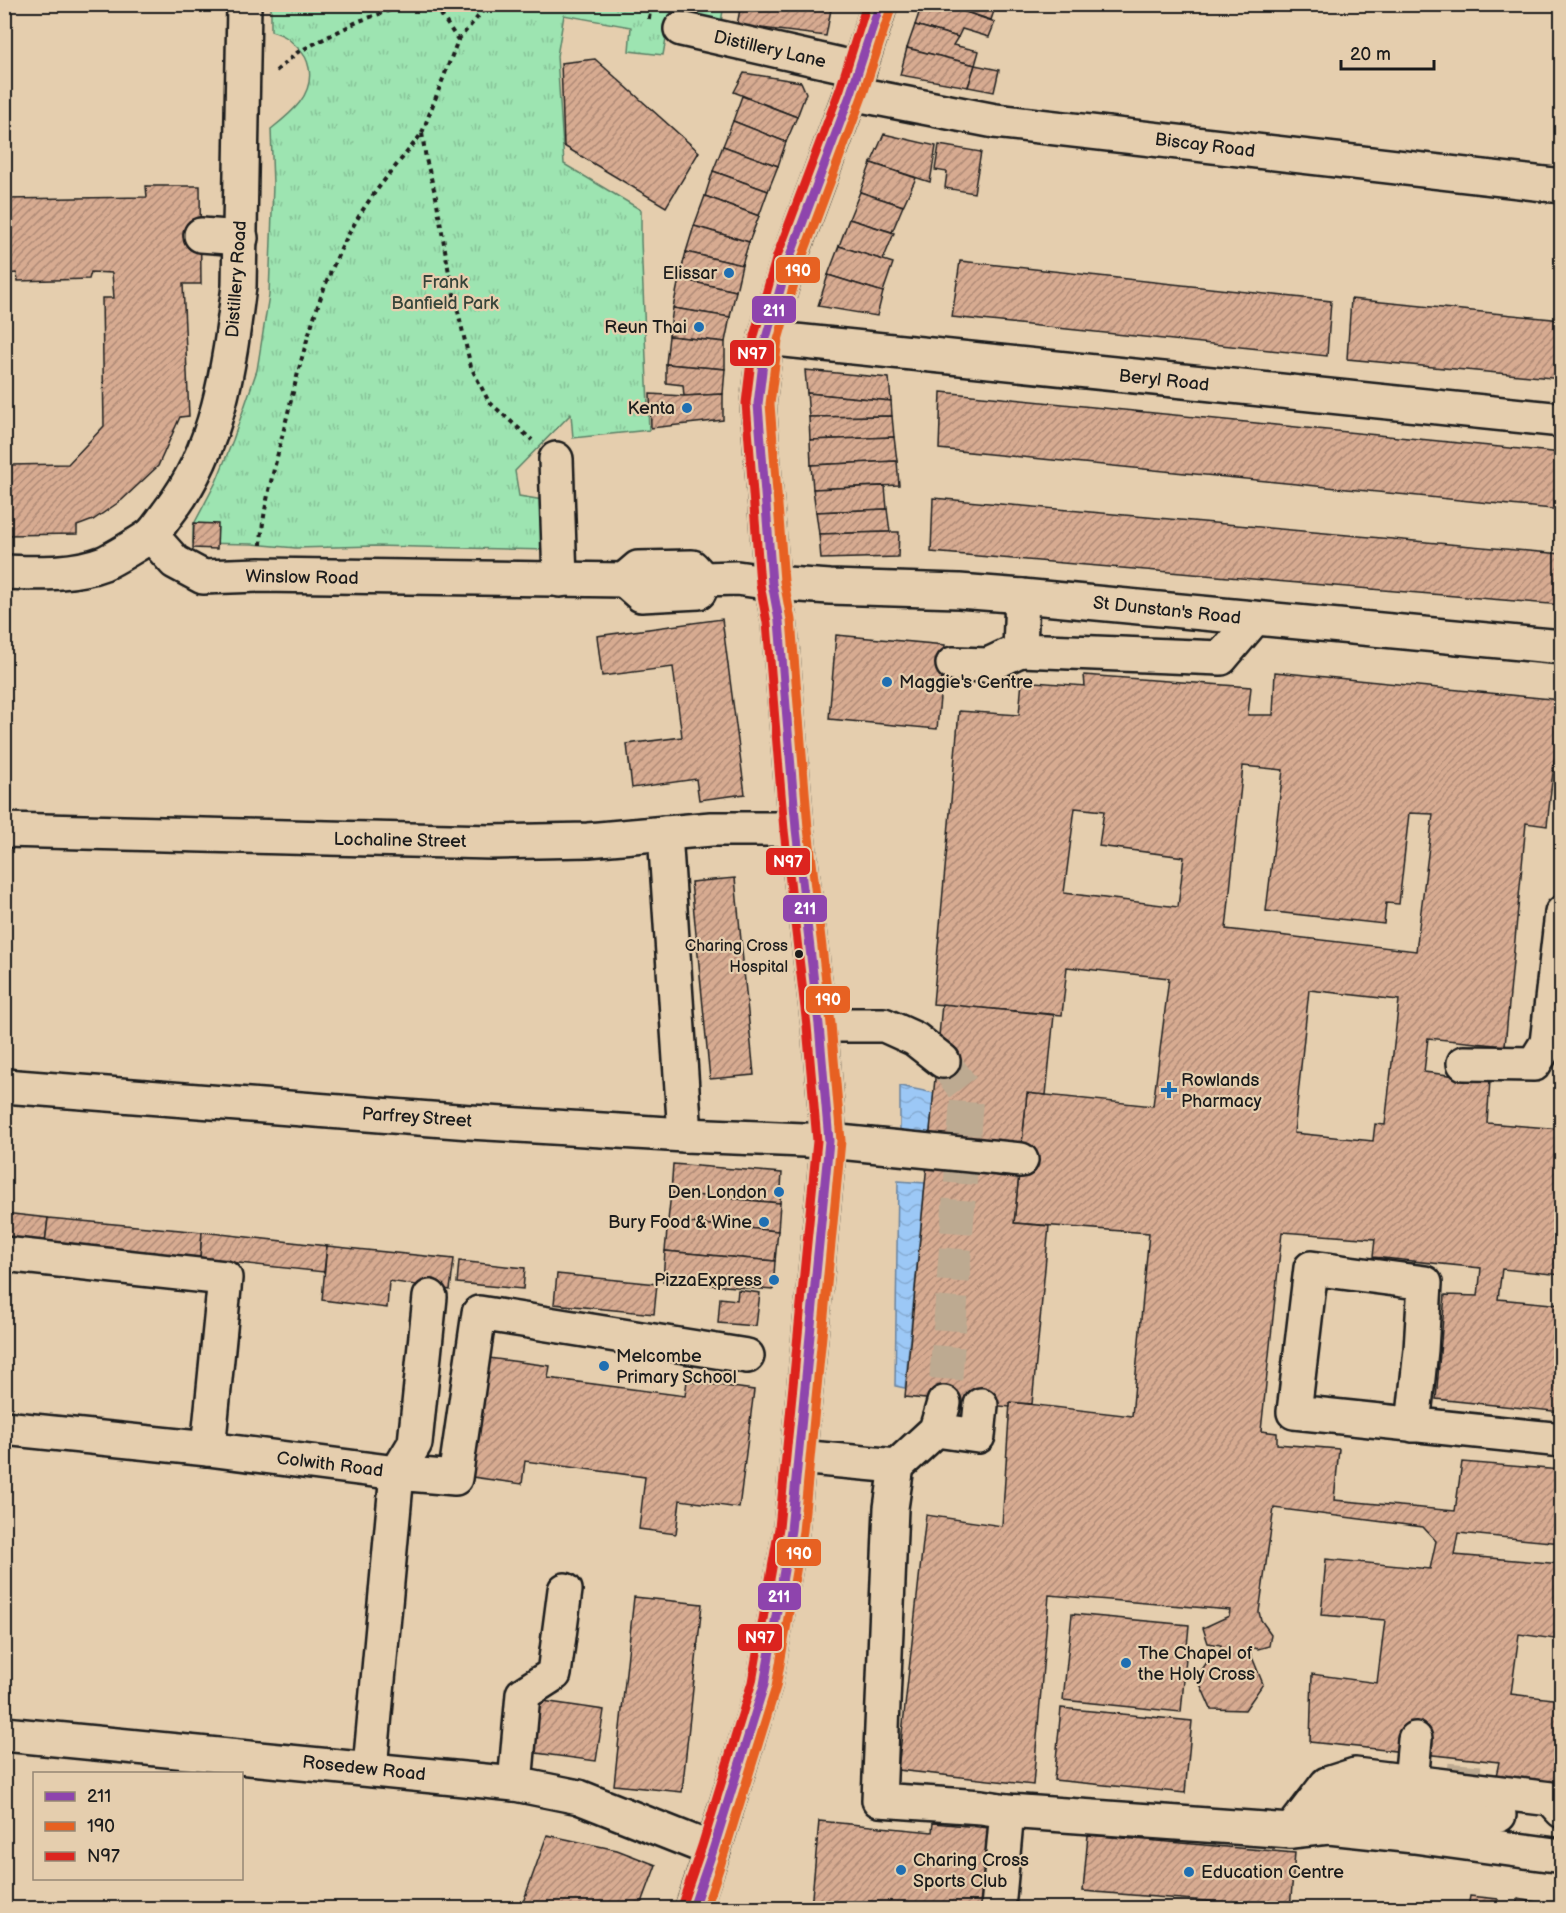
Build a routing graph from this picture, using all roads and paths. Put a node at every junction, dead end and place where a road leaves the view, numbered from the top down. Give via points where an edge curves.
1 (244, 4) edge
2 (408, 4) edge
3 (434, 4) edge
4 (489, 4) edge
5 (880, 4) edge
6 (681, 29) dead end
7 (458, 40) junction
8 (243, 72) junction
9 (855, 81) junction
10 (422, 133) junction
11 (1562, 186) edge
12 (201, 235) dead end
13 (241, 237) junction
14 (766, 338) junction
15 (1562, 420) edge
16 (556, 459) joint
17 (151, 535) junction
18 (4, 572) edge
19 (259, 576) junction
20 (560, 580) junction
21 (772, 583) junction
22 (1022, 596) junction
23 (1254, 619) junction
24 (1562, 647) edge
25 (1020, 650) junction
26 (953, 664) dead end
27 (796, 829) junction
28 (4, 830) edge
29 (665, 833) junction
30 (1562, 913) edge
31 (819, 1025) junction
32 (943, 1061) tunnel mouth
33 (1464, 1063) dead end
34 (4, 1086) edge
35 (685, 1136) junction
36 (830, 1141) junction
37 (1020, 1160) dead end
38 (4, 1254) edge
39 (430, 1297) dead end
40 (747, 1356) dead end
41 (981, 1406) tunnel mouth
42 (1413, 1425) junction
43 (4, 1428) edge
44 (1562, 1440) edge
45 (208, 1449) junction
46 (798, 1457) junction
47 (897, 1466) junction
48 (396, 1473) junction
49 (565, 1590) dead end
50 (4, 1734) edge
51 (1415, 1739) dead end
52 (370, 1768) junction
53 (1411, 1782) junction
54 (515, 1784) junction
55 (1007, 1811) junction
56 (1562, 1811) edge
57 (1562, 1820) edge
58 (1329, 1827) junction
59 (1292, 1831) junction
60 (713, 1850) junction
61 (1562, 1856) edge
62 (693, 1908) edge
63 (998, 1908) edge

1 - 8 street, Distillery Road
2 - 8 path via 359,21 298,52 273,74
3 - 7 path
4 - 7 path
5 - 9 street
6 - 9 street, Distillery Lane
7 - 10 path
8 - 13 street, Distillery Road
9 - 11 street, Biscay Road via 995,121
9 - 14 street via 789,259
10 - 16 path via 448,273 471,367 489,402
10 - 19 path via 357,220 324,292 303,352 274,470 261,538
12 - 13 street
13 - 17 street, Distillery Road via 235,319 219,409 202,457 180,499
14 - 15 street, Beryl Road
14 - 21 street via 758,404
16 - 20 street
17 - 18 street via 104,562 79,569
17 - 19 street, Winslow Road via 175,562 202,577
19 - 20 street, Winslow Road
20 - 21 street, Winslow Road via 624,580 638,568 692,567 703,579
21 - 22 street, St Dunstan's Road
21 - 27 street via 779,621
22 - 23 street, St Dunstan's Road
22 - 25 street
23 - 24 street, St Dunstan's Road
23 - 25 street via 1221,658
25 - 26 street via 988,665
27 - 29 street, Lochaline Street
27 - 31 street
28 - 29 street, Lochaline Street via 491,842 588,840
29 - 35 street
30 - 33 street via 1547,1043 1539,1057 1534,1064
31 - 32 street via 884,1025 915,1039
31 - 36 street
34 - 35 street, Parfrey Street
35 - 36 street, Parfrey Street
36 - 37 street, Parfrey Street
36 - 46 street
38 - 45 street via 225,1278
39 - 48 street via 415,1443
40 - 48 street via 479,1313 455,1478
41 - 47 street via 978,1436 940,1417
42 - 42 street via 1294,1412 1311,1268 1425,1282
42 - 44 street
43 - 45 street, Colwith Road
45 - 48 street, Colwith Road
46 - 47 street
46 - 60 street via 791,1530 764,1685
47 - 55 street via 891,1508 879,1800
48 - 52 street, Colwith Road
49 - 54 street via 554,1674 524,1694
50 - 52 street, Rosedew Road
51 - 53 street
52 - 54 street, Rosedew Road
53 - 56 street via 1551,1799
53 - 59 street via 1355,1775 1327,1784
54 - 60 street, Rosedew Road via 579,1797
55 - 59 street
55 - 63 street
57 - 58 street via 1461,1804 1364,1802 1345,1807
58 - 59 street
58 - 61 street
60 - 62 street

